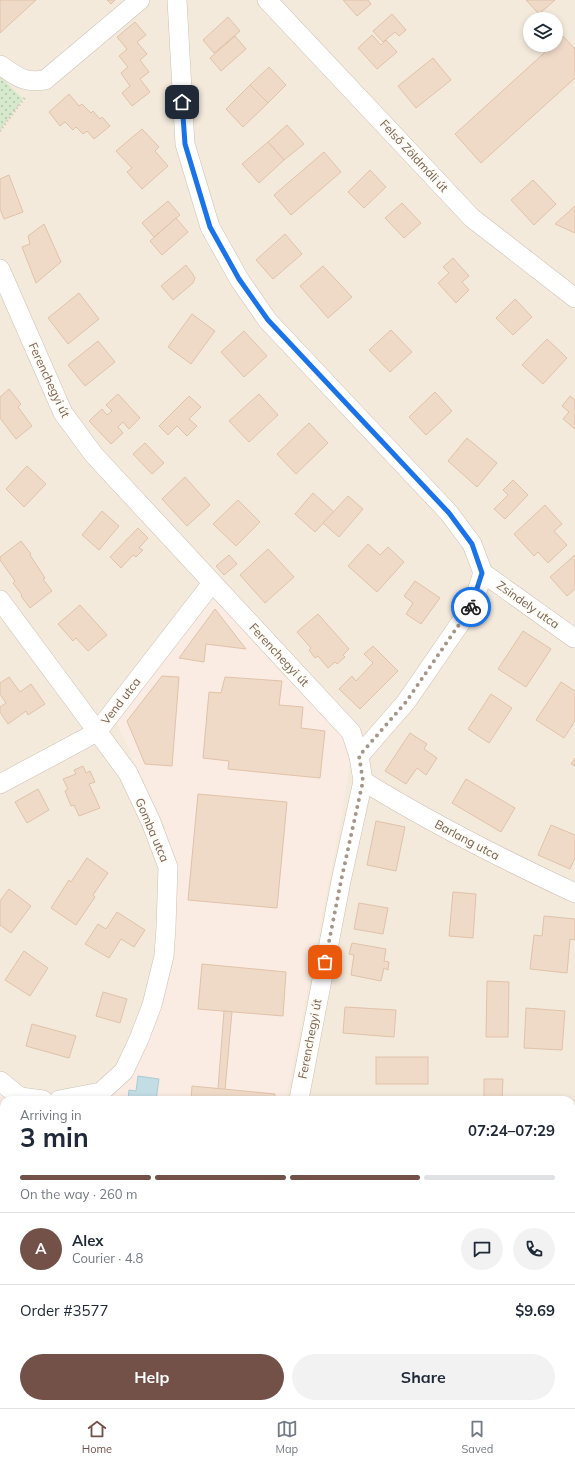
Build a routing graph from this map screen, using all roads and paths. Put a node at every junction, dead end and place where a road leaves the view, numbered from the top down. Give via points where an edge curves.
1 (140, 0) edge
2 (177, 0) edge
3 (267, 0) edge
4 (0, 65) edge
5 (45, 80) junction
6 (0, 132) edge
7 (0, 269) edge
8 (575, 298) edge
9 (482, 573) junction
10 (212, 583) junction
11 (0, 600) edge
12 (574, 637) edge
13 (97, 732) junction
14 (359, 756) junction
15 (363, 781) junction
16 (0, 784) edge
17 (575, 893) edge
18 (0, 1081) edge
19 (19, 1096) edge
20 (80, 1096) edge
21 (300, 1096) edge

1 - 5 street
2 - 9 street via 185,144 210,227 239,279 268,320 449,513 472,544
3 - 8 street, Felső Zöldmáli út via 472,218
4 - 5 street via 20,79 32,82
5 - 6 path via 23,99
7 - 10 street, Ferenchegyi út via 63,413 94,455
9 - 12 street, Zsindely utca
9 - 14 street, Zsindely utca via 472,606 406,702
10 - 13 street, Vend utca
10 - 14 street, Ferenchegyi út via 351,732
11 - 13 street, Gomba utca
13 - 16 street, Vend utca
13 - 20 street, Gomba utca via 128,773 168,867 166,927 164,956 152,1005 124,1071 101,1092
14 - 15 street, Ferenchegyi út
15 - 17 street, Barlang utca via 509,862
15 - 21 street, Ferenchegyi út
18 - 19 street

